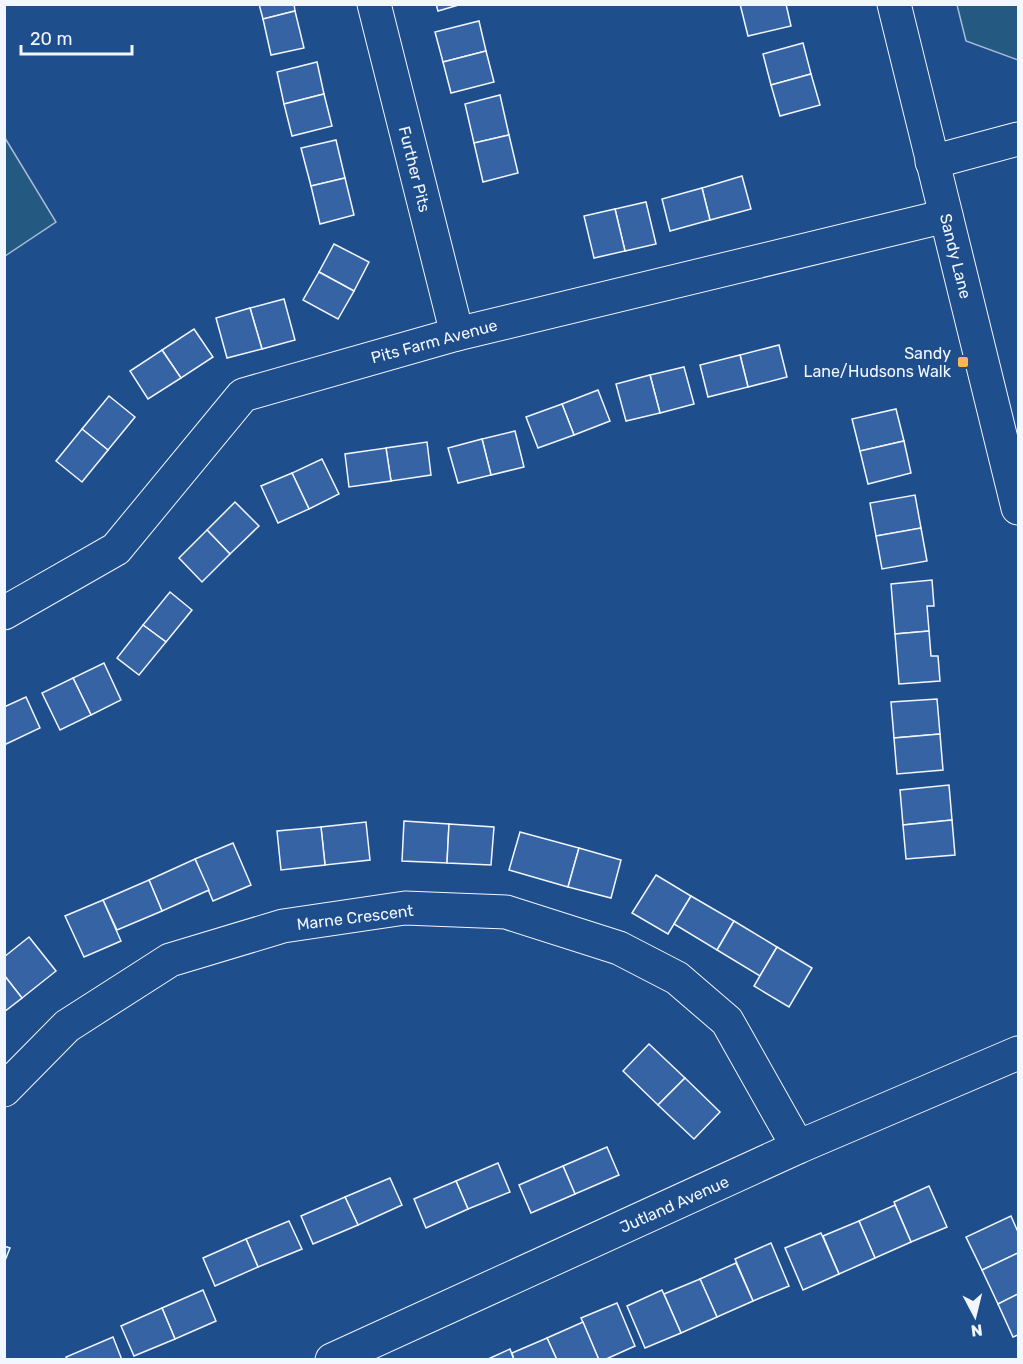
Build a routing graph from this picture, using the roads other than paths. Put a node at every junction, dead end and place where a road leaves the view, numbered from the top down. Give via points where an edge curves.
1 (374, 4) edge
2 (894, 4) edge
3 (1018, 139) edge
4 (932, 162) junction
5 (946, 216) junction
6 (457, 334) junction
7 (1018, 508) edge
8 (4, 613) edge
9 (1018, 1053) edge
10 (4, 1090) edge
11 (798, 1147) junction
12 (332, 1359) edge

1 - 6 street, Further Pits
2 - 4 street, Sandy Lane
3 - 4 street
4 - 5 street, Sandy Lane
5 - 6 street, Pits Farm Avenue
5 - 7 street, Sandy Lane
6 - 8 street, Pits Farm Avenue via 243,395 116,549
9 - 11 street, Jutland Avenue
10 - 11 street, Marne Crescent via 67,1026 170,960 283,926 405,908 506,912 619,948 677,978 727,1021
11 - 12 street, Jutland Avenue

